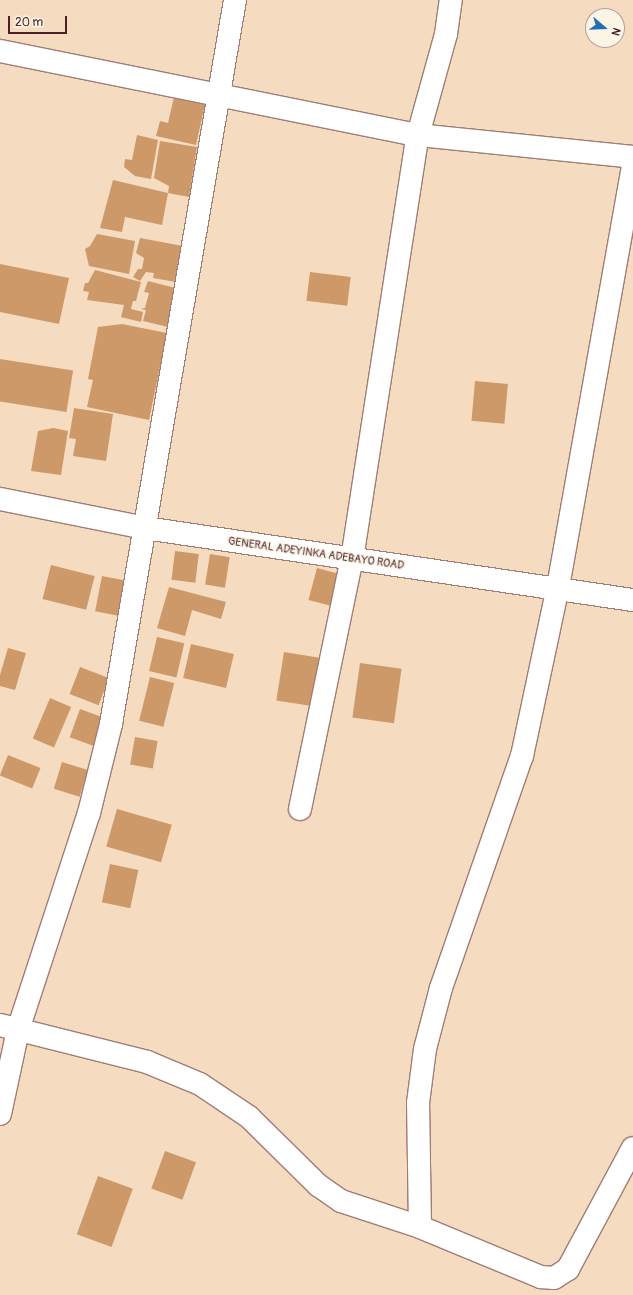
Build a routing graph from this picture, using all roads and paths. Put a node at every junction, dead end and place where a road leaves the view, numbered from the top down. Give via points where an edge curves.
1 (235, 0) edge
2 (451, 0) edge
3 (0, 51) edge
4 (220, 94) junction
5 (418, 135) junction
6 (633, 157) edge
7 (633, 165) edge
8 (0, 498) edge
9 (145, 528) junction
10 (352, 559) junction
11 (558, 587) junction
12 (633, 600) edge
13 (300, 809) dead end
14 (9, 1027) edge
15 (0, 1114) edge
16 (633, 1148) edge
17 (420, 1227) junction

1 - 4 street
2 - 5 street via 446,34
3 - 4 street
4 - 5 street
4 - 9 street
5 - 6 street
5 - 10 street
7 - 11 street
8 - 9 street, GENERAL ADEYINKA ADEBAYO ROAD
9 - 10 street, GENERAL ADEYINKA ADEBAYO ROAD
9 - 14 street via 111,724 89,813
10 - 11 street, GENERAL ADEYINKA ADEBAYO ROAD
10 - 13 street
11 - 12 street, GENERAL ADEYINKA ADEBAYO ROAD
11 - 17 street via 522,756 441,988 424,1049 418,1103
14 - 15 street
14 - 17 street via 147,1062 200,1084 249,1117 318,1185 341,1201
16 - 17 street via 581,1248 568,1269 554,1278 541,1277

